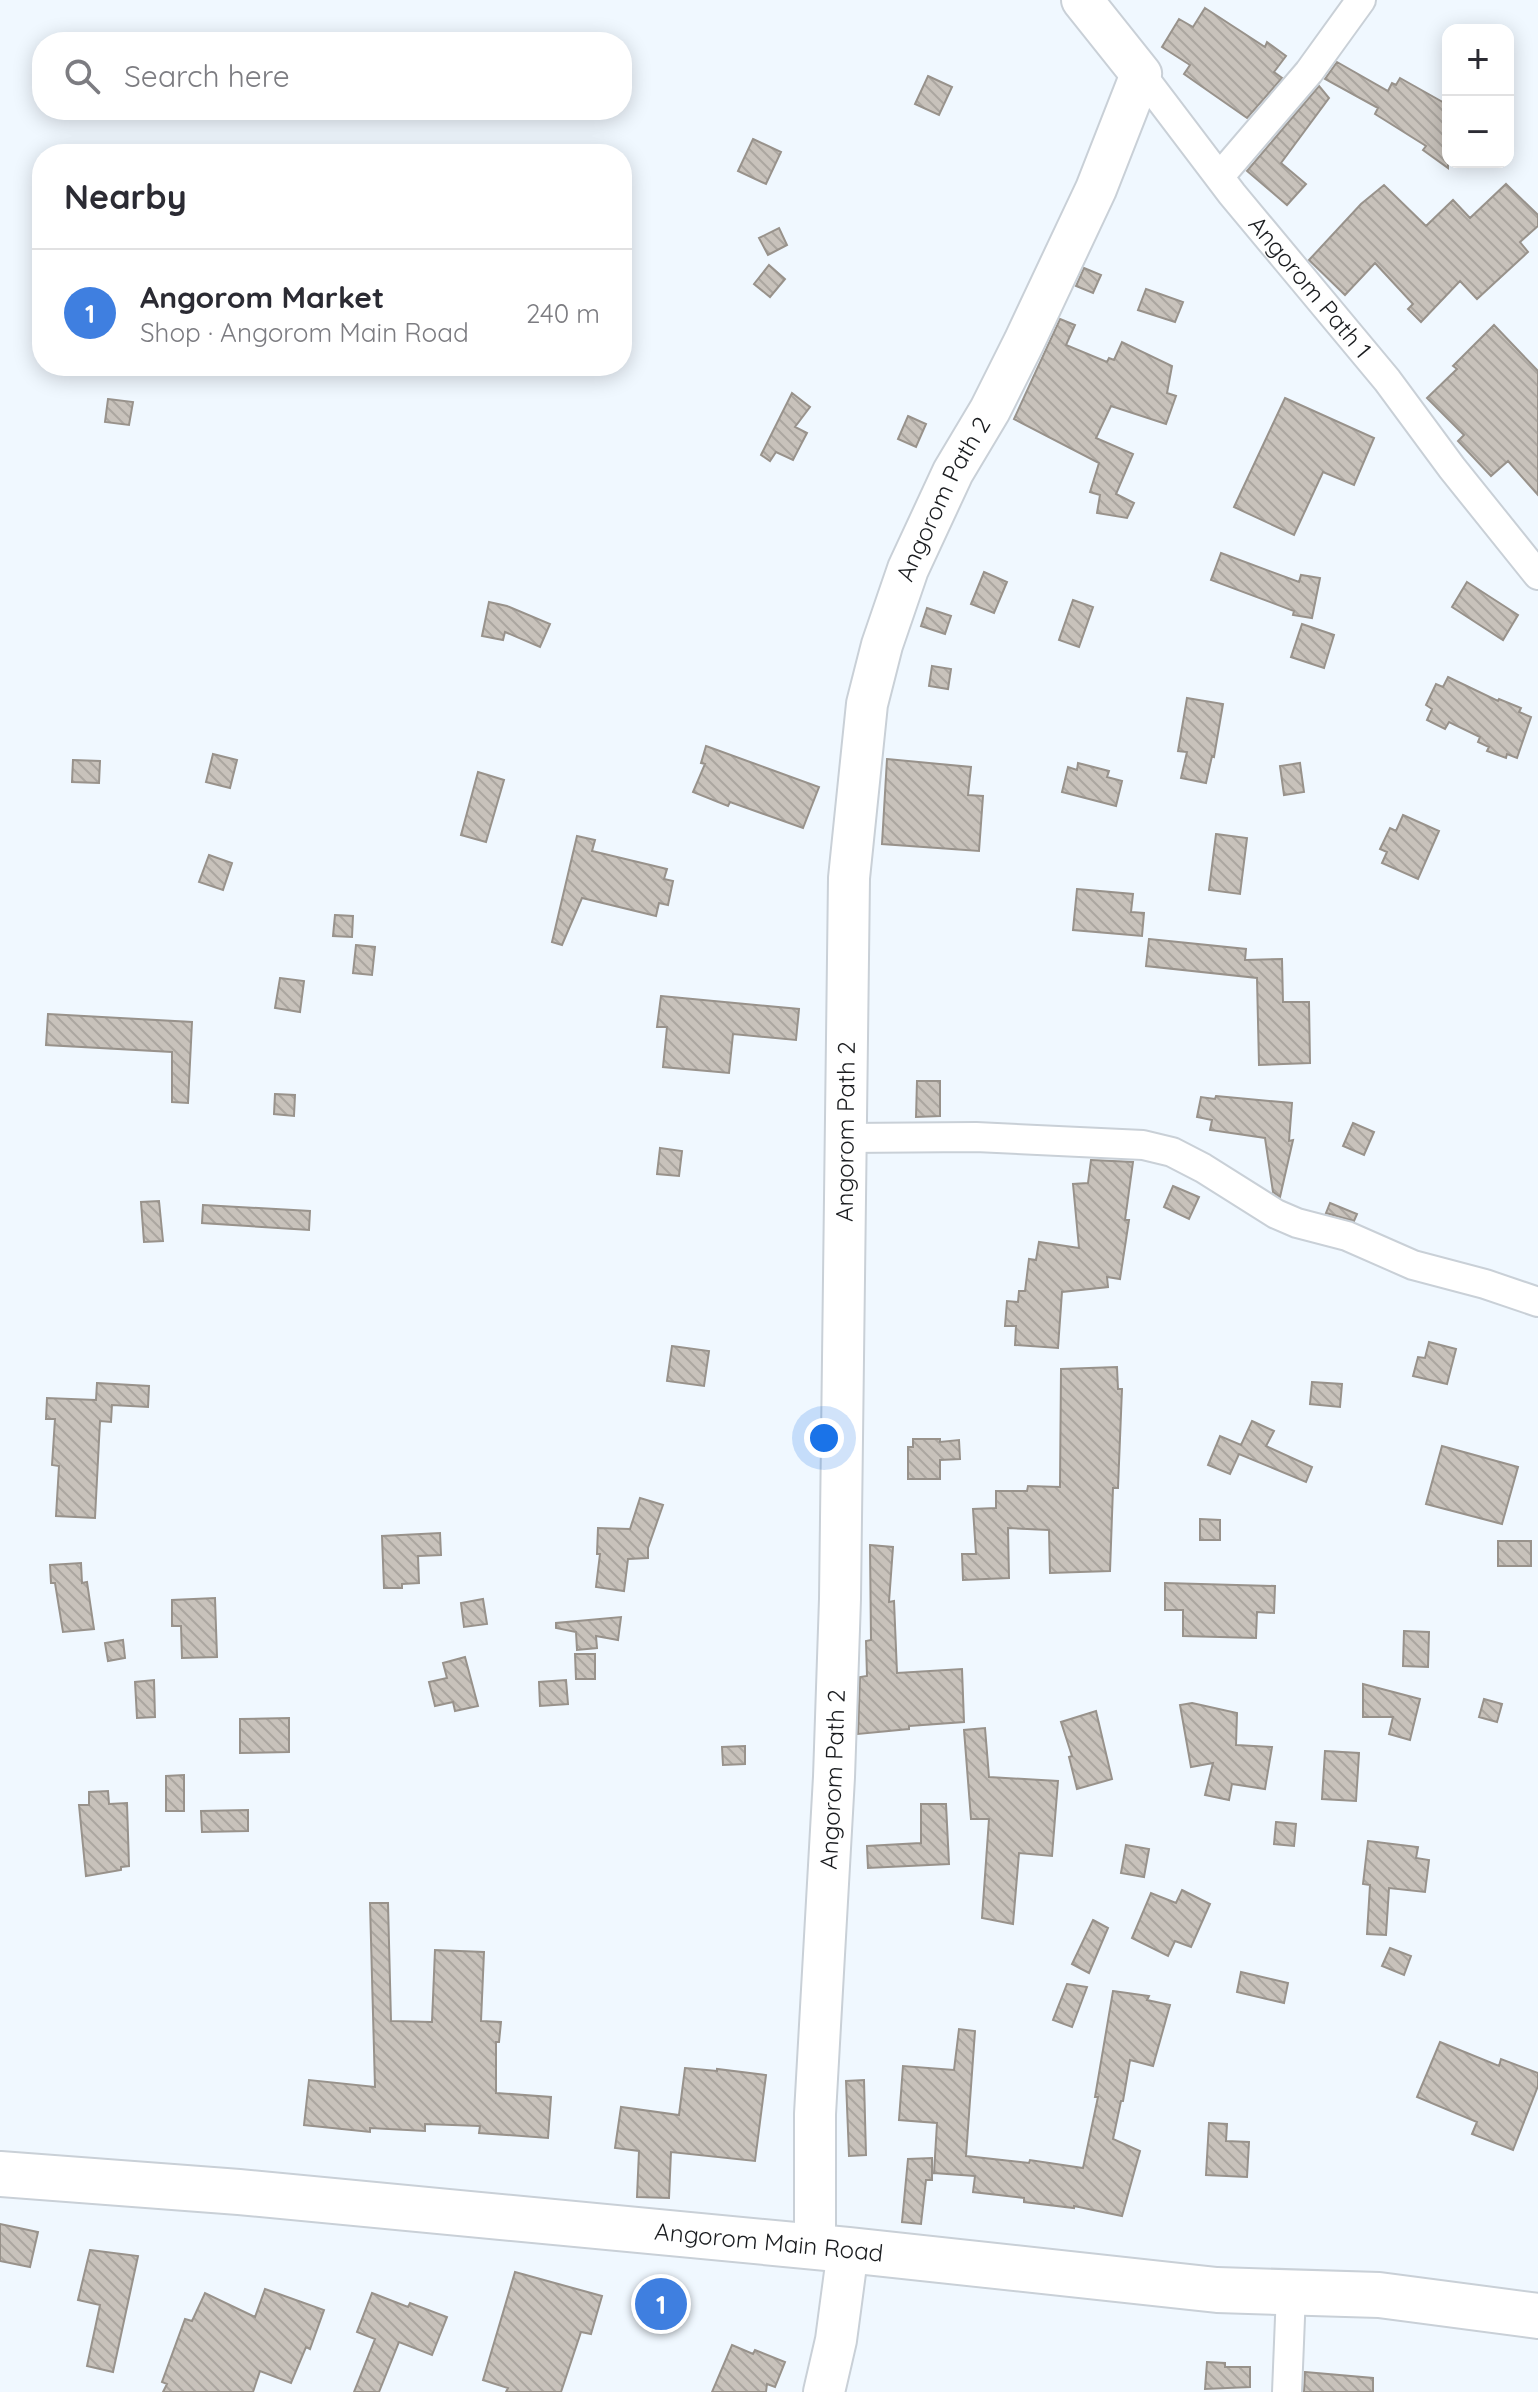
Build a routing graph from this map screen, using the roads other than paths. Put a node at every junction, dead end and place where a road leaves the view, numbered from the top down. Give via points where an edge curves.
1 (1082, 0) edge
2 (1361, 0) edge
3 (1141, 74) junction
4 (1220, 176) junction
5 (1538, 575) edge
6 (847, 1138) junction
7 (1538, 1302) edge
8 (0, 2174) edge
9 (831, 2249) junction
10 (1291, 2293) junction
11 (1538, 2316) edge
12 (824, 2392) edge
13 (1287, 2392) edge

1 - 3 street, Angorom Path 1
2 - 4 street via 1309,72
3 - 4 street, Angorom Path 1
3 - 6 street, Angorom Path 2 via 1096,189 1024,342 931,516 882,645 867,704 849,878
4 - 5 street, Angorom Path 1
6 - 7 street via 976,1137 1143,1145 1172,1152 1297,1223
6 - 9 street, Angorom Path 2 via 840,1599 815,2114
8 - 9 highway, Angorom Main Road
9 - 10 highway, Angorom Main Road via 1217,2290
9 - 12 street, Angorom Path 2 via 836,2340
10 - 11 highway, Angorom Main Road via 1379,2295
10 - 13 street

